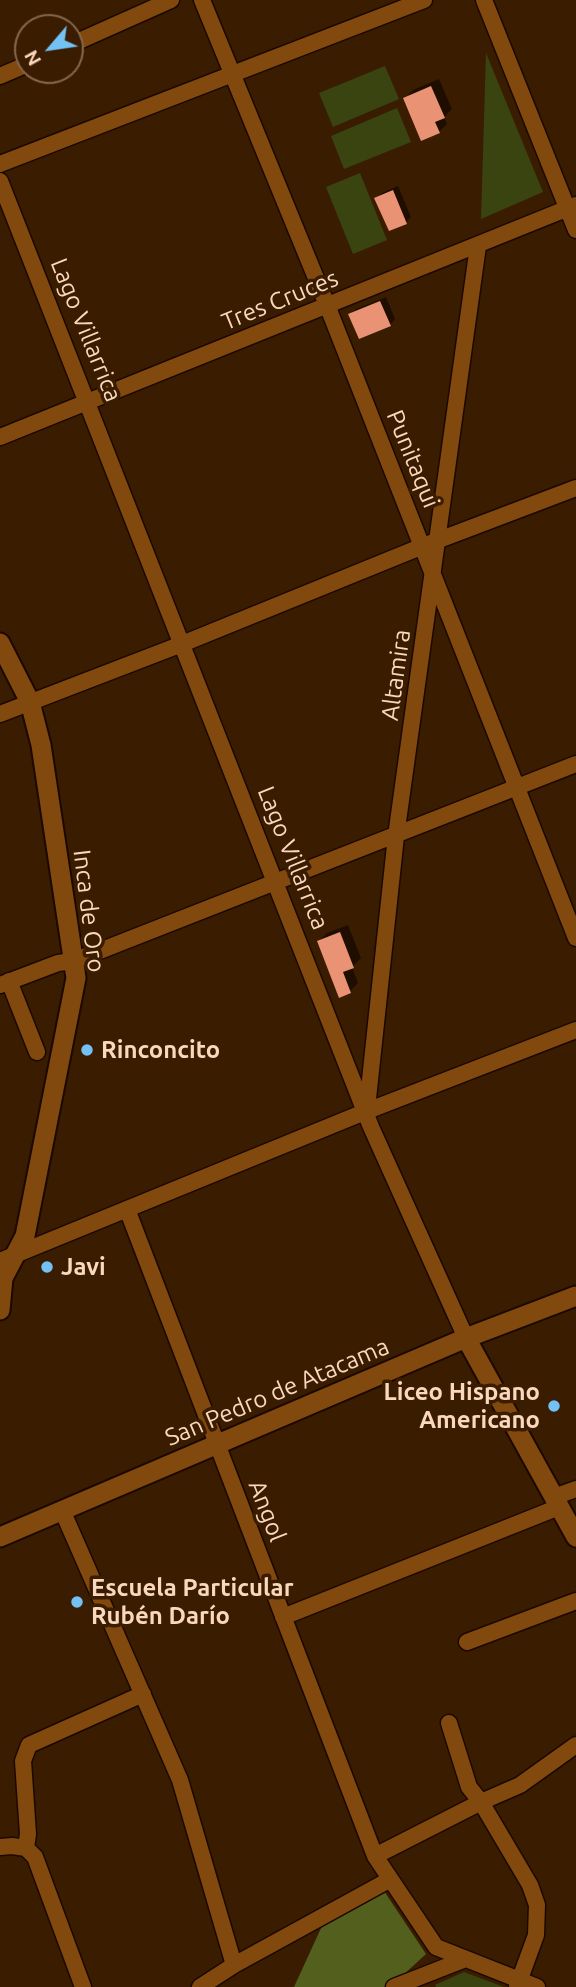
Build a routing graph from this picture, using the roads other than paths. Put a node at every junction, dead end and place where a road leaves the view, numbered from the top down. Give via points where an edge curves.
1 (172, 0) edge
2 (202, 0) edge
3 (424, 0) edge
4 (484, 0) edge
5 (84, 39) edge
6 (233, 73) junction
7 (0, 164) edge
8 (0, 181) edge
9 (572, 206) edge
10 (576, 230) edge
11 (478, 246) junction
12 (327, 305) junction
13 (88, 401) junction
14 (0, 437) edge
15 (576, 488) edge
16 (429, 544) junction
17 (433, 572) junction
18 (0, 643) edge
19 (182, 644) junction
20 (30, 702) junction
21 (0, 714) edge
22 (576, 764) edge
23 (517, 788) junction
24 (396, 836) junction
25 (275, 880) junction
26 (576, 938) edge
27 (74, 961) junction
28 (5, 983) edge
29 (576, 1030) edge
30 (37, 1052) dead end
31 (367, 1111) junction
32 (127, 1209) junction
33 (8, 1258) edge
34 (576, 1296) edge
35 (0, 1310) edge
36 (466, 1338) junction
37 (217, 1445) junction
38 (576, 1489) edge
39 (556, 1502) junction
40 (62, 1510) junction
41 (0, 1537) edge
42 (576, 1537) edge
43 (576, 1601) edge
44 (283, 1617) junction
45 (467, 1643) dead end
46 (144, 1694) junction
47 (449, 1723) dead end
48 (573, 1754) edge
49 (481, 1802) junction
50 (0, 1847) edge
51 (26, 1849) junction
52 (375, 1856) junction
53 (389, 1880) junction
54 (463, 1960) junction
55 (234, 1965) junction
56 (430, 1981) edge
57 (518, 1984) edge
58 (83, 1987) edge
59 (200, 1987) edge
60 (394, 1987) edge
61 (537, 1987) edge

1 - 5 street
2 - 6 street, Punitaqui
3 - 6 street
4 - 9 street
6 - 7 street
6 - 12 street, Punitaqui
8 - 13 street, Lago Villarrica
9 - 10 street
9 - 11 street, Tres Cruces
11 - 12 street, Tres Cruces
11 - 16 street
12 - 13 street, Tres Cruces
12 - 16 street, Punitaqui
13 - 14 street, Tres Cruces
13 - 19 street, Lago Villarrica
15 - 16 street
16 - 17 street, Punitaqui
16 - 19 street
17 - 23 street, Punitaqui
17 - 24 street, Altamira
18 - 20 street, Inca de Oro
19 - 20 street
19 - 25 street, Lago Villarrica
20 - 21 street
20 - 27 street, Inca de Oro via 41,745
22 - 23 street
23 - 24 street
23 - 26 street, Punitaqui
24 - 25 street
24 - 31 street, Altamira
25 - 27 street
25 - 31 street, Lago Villarrica
27 - 28 street
27 - 33 street, Inca de Oro via 76,978 25,1236
28 - 30 street
29 - 31 street
31 - 32 street
31 - 36 street, Lago Villarrica
32 - 33 street
32 - 37 street, Angol
33 - 35 street, Inca de Oro
34 - 36 street, San Pedro de Atacama
36 - 37 street, San Pedro de Atacama
36 - 39 street, Lago Villarrica
37 - 40 street, San Pedro de Atacama
37 - 44 street, Angol
38 - 39 street
39 - 42 street, Lago Villarrica
39 - 44 street
40 - 41 street, San Pedro de Atacama
40 - 46 street
43 - 45 street
44 - 52 street, Angol
46 - 51 street via 29,1745 23,1761
46 - 55 street via 180,1780
47 - 49 street via 469,1787
48 - 49 street
49 - 52 street
49 - 57 street via 537,1905 536,1935
50 - 51 street
51 - 58 street via 35,1857
52 - 53 street, Angol
53 - 54 street, Angol via 436,1947
53 - 55 street
54 - 56 street
54 - 57 street, Angol
55 - 59 street
56 - 60 street
57 - 61 street, Angol

